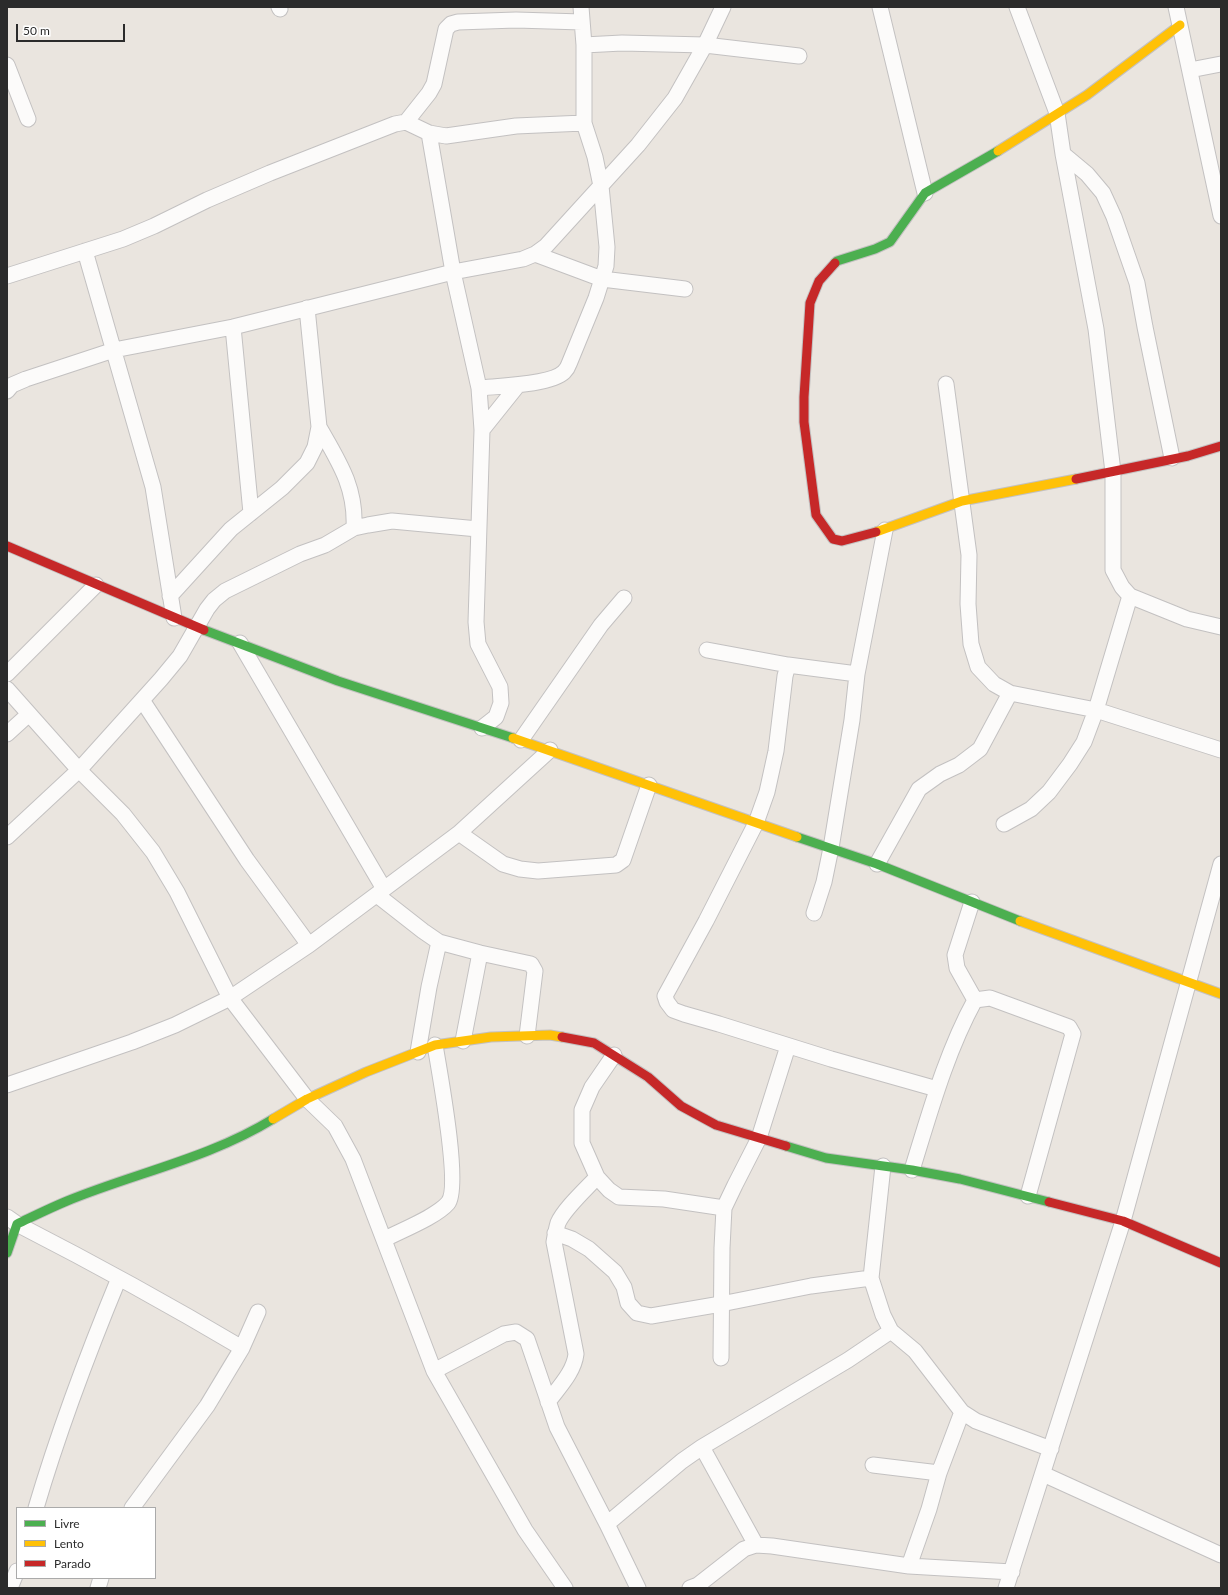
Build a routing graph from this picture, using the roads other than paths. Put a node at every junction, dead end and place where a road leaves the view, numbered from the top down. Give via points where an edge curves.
1 (582, 7) edge
2 (723, 7) edge
3 (880, 7) edge
4 (1017, 7) edge
5 (1176, 7) edge
6 (582, 22) junction
7 (1180, 25) junction
8 (584, 45) junction
9 (705, 45) junction
10 (799, 56) dead end
11 (1221, 64) edge
12 (7, 65) edge
13 (1190, 70) junction
14 (1057, 113) junction
15 (28, 119) dead end
16 (406, 122) junction
17 (584, 123) junction
18 (429, 133) junction
19 (1063, 154) junction
20 (1216, 168) edge
21 (601, 186) junction
22 (925, 193) junction
23 (1221, 216) edge
24 (84, 251) junction
25 (535, 254) junction
26 (454, 272) junction
27 (7, 276) edge
28 (602, 279) junction
29 (685, 289) dead end
30 (307, 308) junction
31 (233, 327) junction
32 (114, 350) junction
33 (946, 384) dead end
34 (518, 385) junction
35 (479, 388) junction
36 (7, 391) edge
37 (319, 427) junction
38 (482, 430) junction
39 (1221, 446) edge
40 (1172, 458) junction
41 (1112, 472) junction
42 (962, 501) junction
43 (251, 513) junction
44 (354, 528) junction
45 (478, 529) junction
46 (885, 530) junction
47 (7, 546) edge
48 (96, 585) junction
49 (170, 596) junction
50 (1130, 596) junction
51 (624, 598) dead end
52 (174, 618) junction
53 (197, 627) junction
54 (1221, 627) edge
55 (240, 643) junction
56 (707, 650) dead end
57 (788, 665) junction
58 (7, 674) edge
59 (857, 674) junction
60 (7, 689) edge
61 (1010, 693) junction
62 (142, 700) junction
63 (1096, 710) junction
64 (29, 714) junction
65 (482, 728) junction
66 (7, 734) edge
67 (521, 740) junction
68 (550, 750) junction
69 (1221, 750) edge
70 (79, 770) junction
71 (649, 785) junction
72 (756, 823) junction
73 (1004, 824) dead end
74 (459, 833) junction
75 (7, 837) edge
76 (831, 848) junction
77 (877, 864) junction
78 (1221, 864) edge
79 (380, 892) junction
80 (972, 902) junction
81 (814, 912) dead end
82 (439, 942) junction
83 (309, 945) junction
84 (480, 953) junction
85 (1188, 983) junction
86 (1221, 994) edge
87 (230, 998) junction
88 (975, 1000) junction
89 (527, 1036) junction
90 (463, 1041) junction
91 (435, 1045) junction
92 (788, 1046) junction
93 (418, 1052) junction
94 (614, 1055) junction
95 (7, 1085) edge
96 (937, 1089) junction
97 (307, 1099) junction
98 (759, 1138) junction
99 (884, 1166) junction
100 (912, 1170) junction
101 (597, 1177) junction
102 (1028, 1196) junction
103 (724, 1208) junction
104 (12, 1220) edge
105 (1123, 1221) junction
106 (555, 1233) junction
107 (384, 1239) junction
108 (7, 1253) edge
109 (1221, 1263) edge
110 (119, 1278) junction
111 (871, 1278) junction
112 (721, 1304) junction
113 (258, 1312) dead end
114 (891, 1331) junction
115 (242, 1348) junction
116 (721, 1358) dead end
117 (434, 1371) junction
118 (548, 1402) junction
119 (962, 1412) junction
120 (702, 1447) junction
121 (1051, 1449) junction
122 (873, 1465) dead end
123 (939, 1473) junction
124 (1043, 1474) junction
125 (36, 1507) edge
126 (133, 1507) edge
127 (607, 1524) junction
128 (756, 1545) junction
129 (1221, 1554) edge
130 (909, 1566) junction
131 (1012, 1572) junction
132 (696, 1587) edge
133 (565, 1588) edge
134 (638, 1588) edge
135 (1006, 1588) edge

1 - 6 street
2 - 9 street
3 - 22 street
4 - 14 street
5 - 7 street
6 - 8 street
6 - 16 street via 516,20 451,24 446,29 434,84
7 - 13 street
7 - 14 street via 1087,95
8 - 9 street
8 - 17 street
9 - 10 street
9 - 21 street via 675,98
11 - 13 street
12 - 15 street
13 - 20 street
14 - 19 street
14 - 22 street
16 - 18 street
16 - 24 street via 270,173 123,239
17 - 18 street via 516,126 446,136
17 - 21 street
18 - 26 street
19 - 40 street via 1087,174 1103,193 1114,217 1137,283
19 - 41 street via 1096,328
20 - 23 street
21 - 25 street via 546,246
21 - 28 street via 607,247
22 - 46 street via 890,242 837,261 819,281 810,304 804,422 816,515 833,539 842,541
24 - 27 street
24 - 32 street
25 - 26 street via 523,259
25 - 28 street
26 - 30 street
26 - 35 street
28 - 29 street
28 - 34 street via 564,373 551,379
30 - 31 street
30 - 37 street
31 - 32 street
31 - 43 street
32 - 36 street via 12,385
32 - 49 street via 153,487
33 - 42 street
34 - 35 street
34 - 38 street
35 - 38 street
37 - 43 street via 316,447 307,464
37 - 44 street via 345,474 353,496
38 - 45 street
39 - 40 street
40 - 41 street
41 - 42 street
41 - 50 street via 1114,570 1122,587
42 - 46 street
42 - 61 street via 969,555 968,604 971,644 978,667 994,684
43 - 49 street via 231,529
44 - 45 street via 392,521
44 - 53 street via 325,545 300,554 225,591 207,609
45 - 65 street via 478,644 500,687 501,702 496,717
46 - 59 street
47 - 48 street
48 - 52 street
48 - 58 street
49 - 52 street
50 - 54 street via 1187,619
50 - 63 street
51 - 67 street via 601,625
52 - 53 street
53 - 55 street
53 - 62 street via 180,656
55 - 65 street via 338,681
55 - 79 street
56 - 57 street
57 - 59 street
57 - 72 street via 776,751 767,792
59 - 76 street
60 - 64 street
61 - 63 street
61 - 77 street via 980,749 919,788
62 - 70 street
62 - 83 street via 248,860
63 - 69 street
63 - 73 street via 1084,742 1049,792 1031,809
64 - 66 street
64 - 70 street
65 - 67 street
67 - 68 street
68 - 71 street
68 - 74 street
70 - 75 street
70 - 87 street via 123,814 153,852 177,892
71 - 72 street
71 - 74 street via 623,860 616,865 538,871 520,869 503,864
72 - 76 street
72 - 92 street via 665,996 673,1010
74 - 79 street
76 - 77 street
76 - 81 street
77 - 80 street
78 - 85 street
79 - 82 street via 422,931
79 - 83 street
80 - 85 street
80 - 88 street via 955,956 957,968
82 - 84 street
82 - 93 street
83 - 87 street
84 - 89 street via 531,964 534,967
84 - 90 street
85 - 86 street
85 - 105 street
87 - 95 street via 175,1025 132,1042
87 - 97 street
88 - 96 street
88 - 102 street via 990,998 1072,1030
89 - 90 street
89 - 94 street via 550,1035 594,1043
90 - 91 street
91 - 93 street
91 - 107 street via 450,1144 450,1201 441,1210
92 - 96 street
92 - 98 street
93 - 97 street
94 - 98 street via 648,1077 681,1106 716,1124
94 - 101 street via 592,1088 582,1110 582,1143
96 - 100 street
97 - 104 street via 256,1130 201,1154
97 - 107 street via 335,1126 350,1153
98 - 99 street via 826,1158
98 - 103 street
99 - 100 street
99 - 111 street
100 - 102 street
101 - 103 street via 619,1197 664,1199
101 - 106 street via 563,1216
102 - 105 street
103 - 112 street
104 - 108 street
104 - 110 street
105 - 109 street
105 - 121 street
106 - 112 street via 589,1249 615,1272 624,1287 628,1303 637,1313 650,1316
106 - 118 street via 554,1242 576,1354 572,1369
107 - 117 street
110 - 115 street
110 - 125 street via 48,1467
111 - 112 street via 811,1286
111 - 114 street
112 - 116 street
113 - 115 street
114 - 119 street via 915,1351
114 - 120 street via 848,1360
115 - 126 street via 207,1406
117 - 118 street via 504,1334 516,1332 527,1339
117 - 133 street via 525,1530
118 - 127 street via 557,1427
119 - 121 street via 976,1421
119 - 123 street
120 - 127 street
120 - 128 street
121 - 124 street
122 - 123 street
123 - 130 street
124 - 129 street
124 - 131 street
127 - 134 street
128 - 130 street
128 - 132 street via 744,1549
130 - 131 street
131 - 135 street

